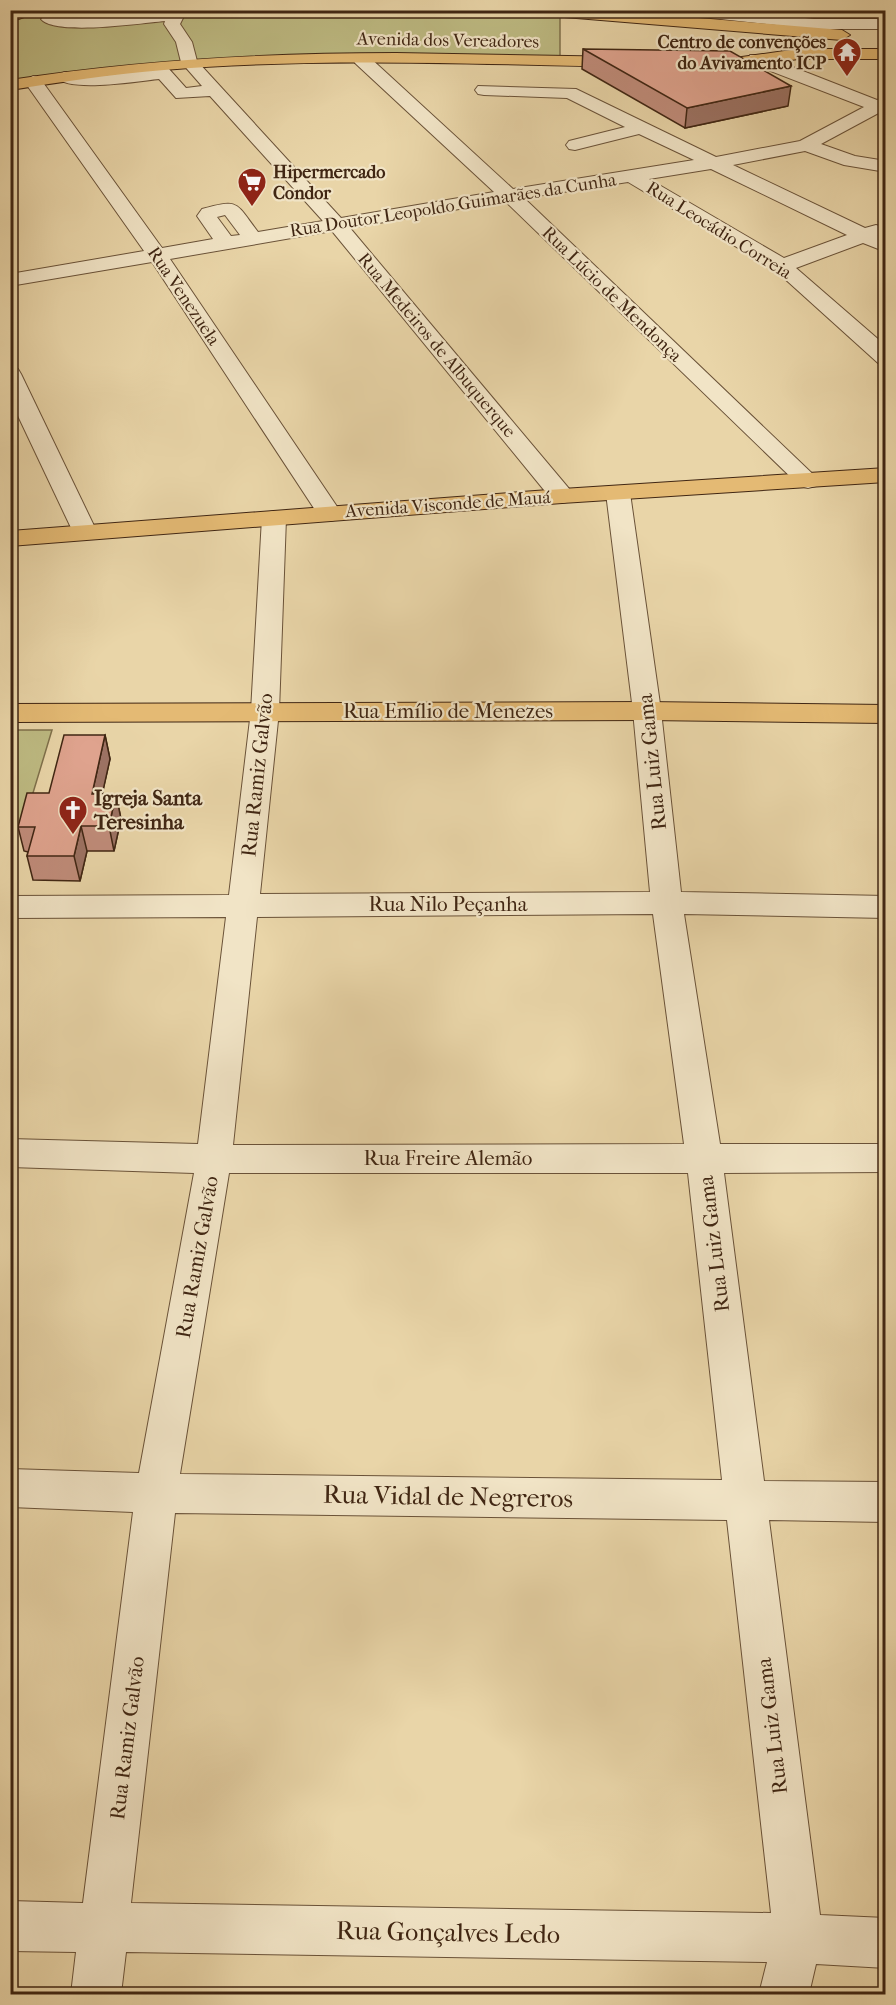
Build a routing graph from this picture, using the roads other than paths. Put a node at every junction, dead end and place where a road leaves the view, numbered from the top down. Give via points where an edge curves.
1 (36, 10) edge
2 (64, 10) edge
3 (540, 10) edge
4 (683, 10) edge
5 (176, 13) edge
6 (720, 13) edge
7 (10, 16) edge
8 (819, 17) edge
9 (634, 18) junction
10 (885, 24) edge
11 (849, 35) junction
12 (885, 38) edge
13 (696, 39) dead end
14 (879, 53) edge
15 (361, 59) junction
16 (756, 59) junction
17 (189, 62) junction
18 (645, 62) edge
19 (692, 62) edge
20 (735, 63) junction
21 (64, 77) junction
22 (33, 81) junction
23 (10, 85) edge
24 (215, 90) junction
25 (484, 90) dead end
26 (570, 93) junction
27 (882, 104) edge
28 (510, 108) dead end
29 (640, 128) junction
30 (575, 145) dead end
31 (806, 145) junction
32 (717, 164) junction
33 (885, 167) edge
34 (631, 176) junction
35 (509, 195) junction
36 (336, 224) junction
37 (885, 227) edge
38 (864, 235) junction
39 (252, 238) junction
40 (225, 243) junction
41 (885, 246) edge
42 (157, 255) junction
43 (782, 266) junction
44 (10, 280) edge
45 (885, 358) edge
46 (10, 374) edge
47 (885, 475) edge
48 (808, 481) junction
49 (618, 493) junction
50 (562, 496) junction
51 (330, 514) junction
52 (274, 518) junction
53 (86, 532) junction
54 (10, 539) edge
55 (265, 711) junction
56 (646, 711) junction
57 (10, 713) edge
58 (885, 714) edge
59 (667, 903) junction
60 (243, 905) junction
61 (10, 907) edge
62 (885, 907) edge
63 (10, 1153) edge
64 (704, 1158) junction
65 (885, 1158) edge
66 (214, 1159) junction
67 (10, 1488) edge
68 (156, 1493) junction
69 (745, 1500) junction
70 (885, 1502) edge
71 (10, 1926) edge
72 (105, 1926) junction
73 (798, 1938) junction
74 (885, 1943) edge
75 (96, 1995) edge
76 (784, 1995) edge

1 - 7 main road
2 - 5 street via 49,19 63,23
3 - 9 main road
4 - 6 street
5 - 17 street via 172,24 184,42
6 - 8 street
8 - 10 street
9 - 11 main road
9 - 13 main road
11 - 12 main road
11 - 20 main road via 716,44
14 - 16 main road
15 - 17 main road, Avenida dos Vereadores
15 - 18 main road, Avenida dos Vereadores
15 - 35 street, Rua Lúcio de Mendonça
16 - 20 main road
16 - 27 street
17 - 21 main road, Avenida dos Vereadores
17 - 24 street, Rua Medeiros de Albuquerque
19 - 20 main road
21 - 22 main road, Avenida dos Vereadores
21 - 24 street via 100,81 163,73 182,94
22 - 23 main road, Avenida dos Vereadores
22 - 42 street, Rua Venezuela
24 - 36 street, Rua Medeiros de Albuquerque
25 - 26 street
26 - 28 street
26 - 29 street
27 - 31 street, Rua Doutor Leopoldo Guimarães da Cunha
29 - 30 street
29 - 32 street
31 - 32 street, Rua Doutor Leopoldo Guimarães da Cunha
31 - 33 street
32 - 34 street, Rua Doutor Leopoldo Guimarães da Cunha
32 - 38 street
34 - 35 street, Rua Doutor Leopoldo Guimarães da Cunha
34 - 43 street, Rua Leocádio Correia
35 - 36 street, Rua Doutor Leopoldo Guimarães da Cunha
35 - 48 street, Rua Lúcio de Mendonça
36 - 39 street, Rua Doutor Leopoldo Guimarães da Cunha
36 - 50 street, Rua Medeiros de Albuquerque
37 - 38 street
38 - 41 street
38 - 43 street
39 - 40 street, Rua Doutor Leopoldo Guimarães da Cunha
39 - 40 street via 230,208 209,213 207,216
40 - 42 street, Rua Doutor Leopoldo Guimarães da Cunha
42 - 44 street, Rua Doutor Leopoldo Guimarães da Cunha
42 - 51 street, Rua Venezuela
43 - 45 street, Rua Leocádio Correia
46 - 53 street
47 - 48 main road, Avenida Visconde de Mauá
48 - 49 main road, Avenida Visconde de Mauá
49 - 50 main road, Avenida Visconde de Mauá
49 - 56 street, Rua Luiz Gama
50 - 51 main road, Avenida Visconde de Mauá
51 - 52 main road, Avenida Visconde de Mauá
52 - 53 main road, Avenida Visconde de Mauá
52 - 55 street, Rua Ramiz Galvão
53 - 54 main road, Avenida Visconde de Mauá
55 - 56 main road, Rua Emílio de Menezes
55 - 57 main road, Rua Emílio de Menezes
55 - 60 street, Rua Ramiz Galvão
56 - 58 main road, Rua Emílio de Menezes
56 - 59 street, Rua Luiz Gama
59 - 60 street, Rua Nilo Peçanha
59 - 62 street, Rua Nilo Peçanha
59 - 64 street, Rua Luiz Gama
60 - 61 street, Rua Nilo Peçanha
60 - 66 street, Rua Ramiz Galvão
63 - 66 street, Rua Freire Alemão
64 - 65 street, Rua Freire Alemão
64 - 66 street, Rua Freire Alemão
64 - 69 street, Rua Luiz Gama
66 - 68 street, Rua Ramiz Galvão
67 - 68 street, Rua Vidal de Negreros
68 - 69 street, Rua Vidal de Negreros
68 - 72 street, Rua Ramiz Galvão
69 - 70 street, Rua Vidal de Negreros
69 - 73 street, Rua Luiz Gama
71 - 72 street, Rua Gonçalves Ledo
72 - 73 street, Rua Gonçalves Ledo
72 - 75 street, Rua Ramiz Galvão
73 - 74 street, Rua Gonçalves Ledo
73 - 76 street, Rua Luiz Gama

